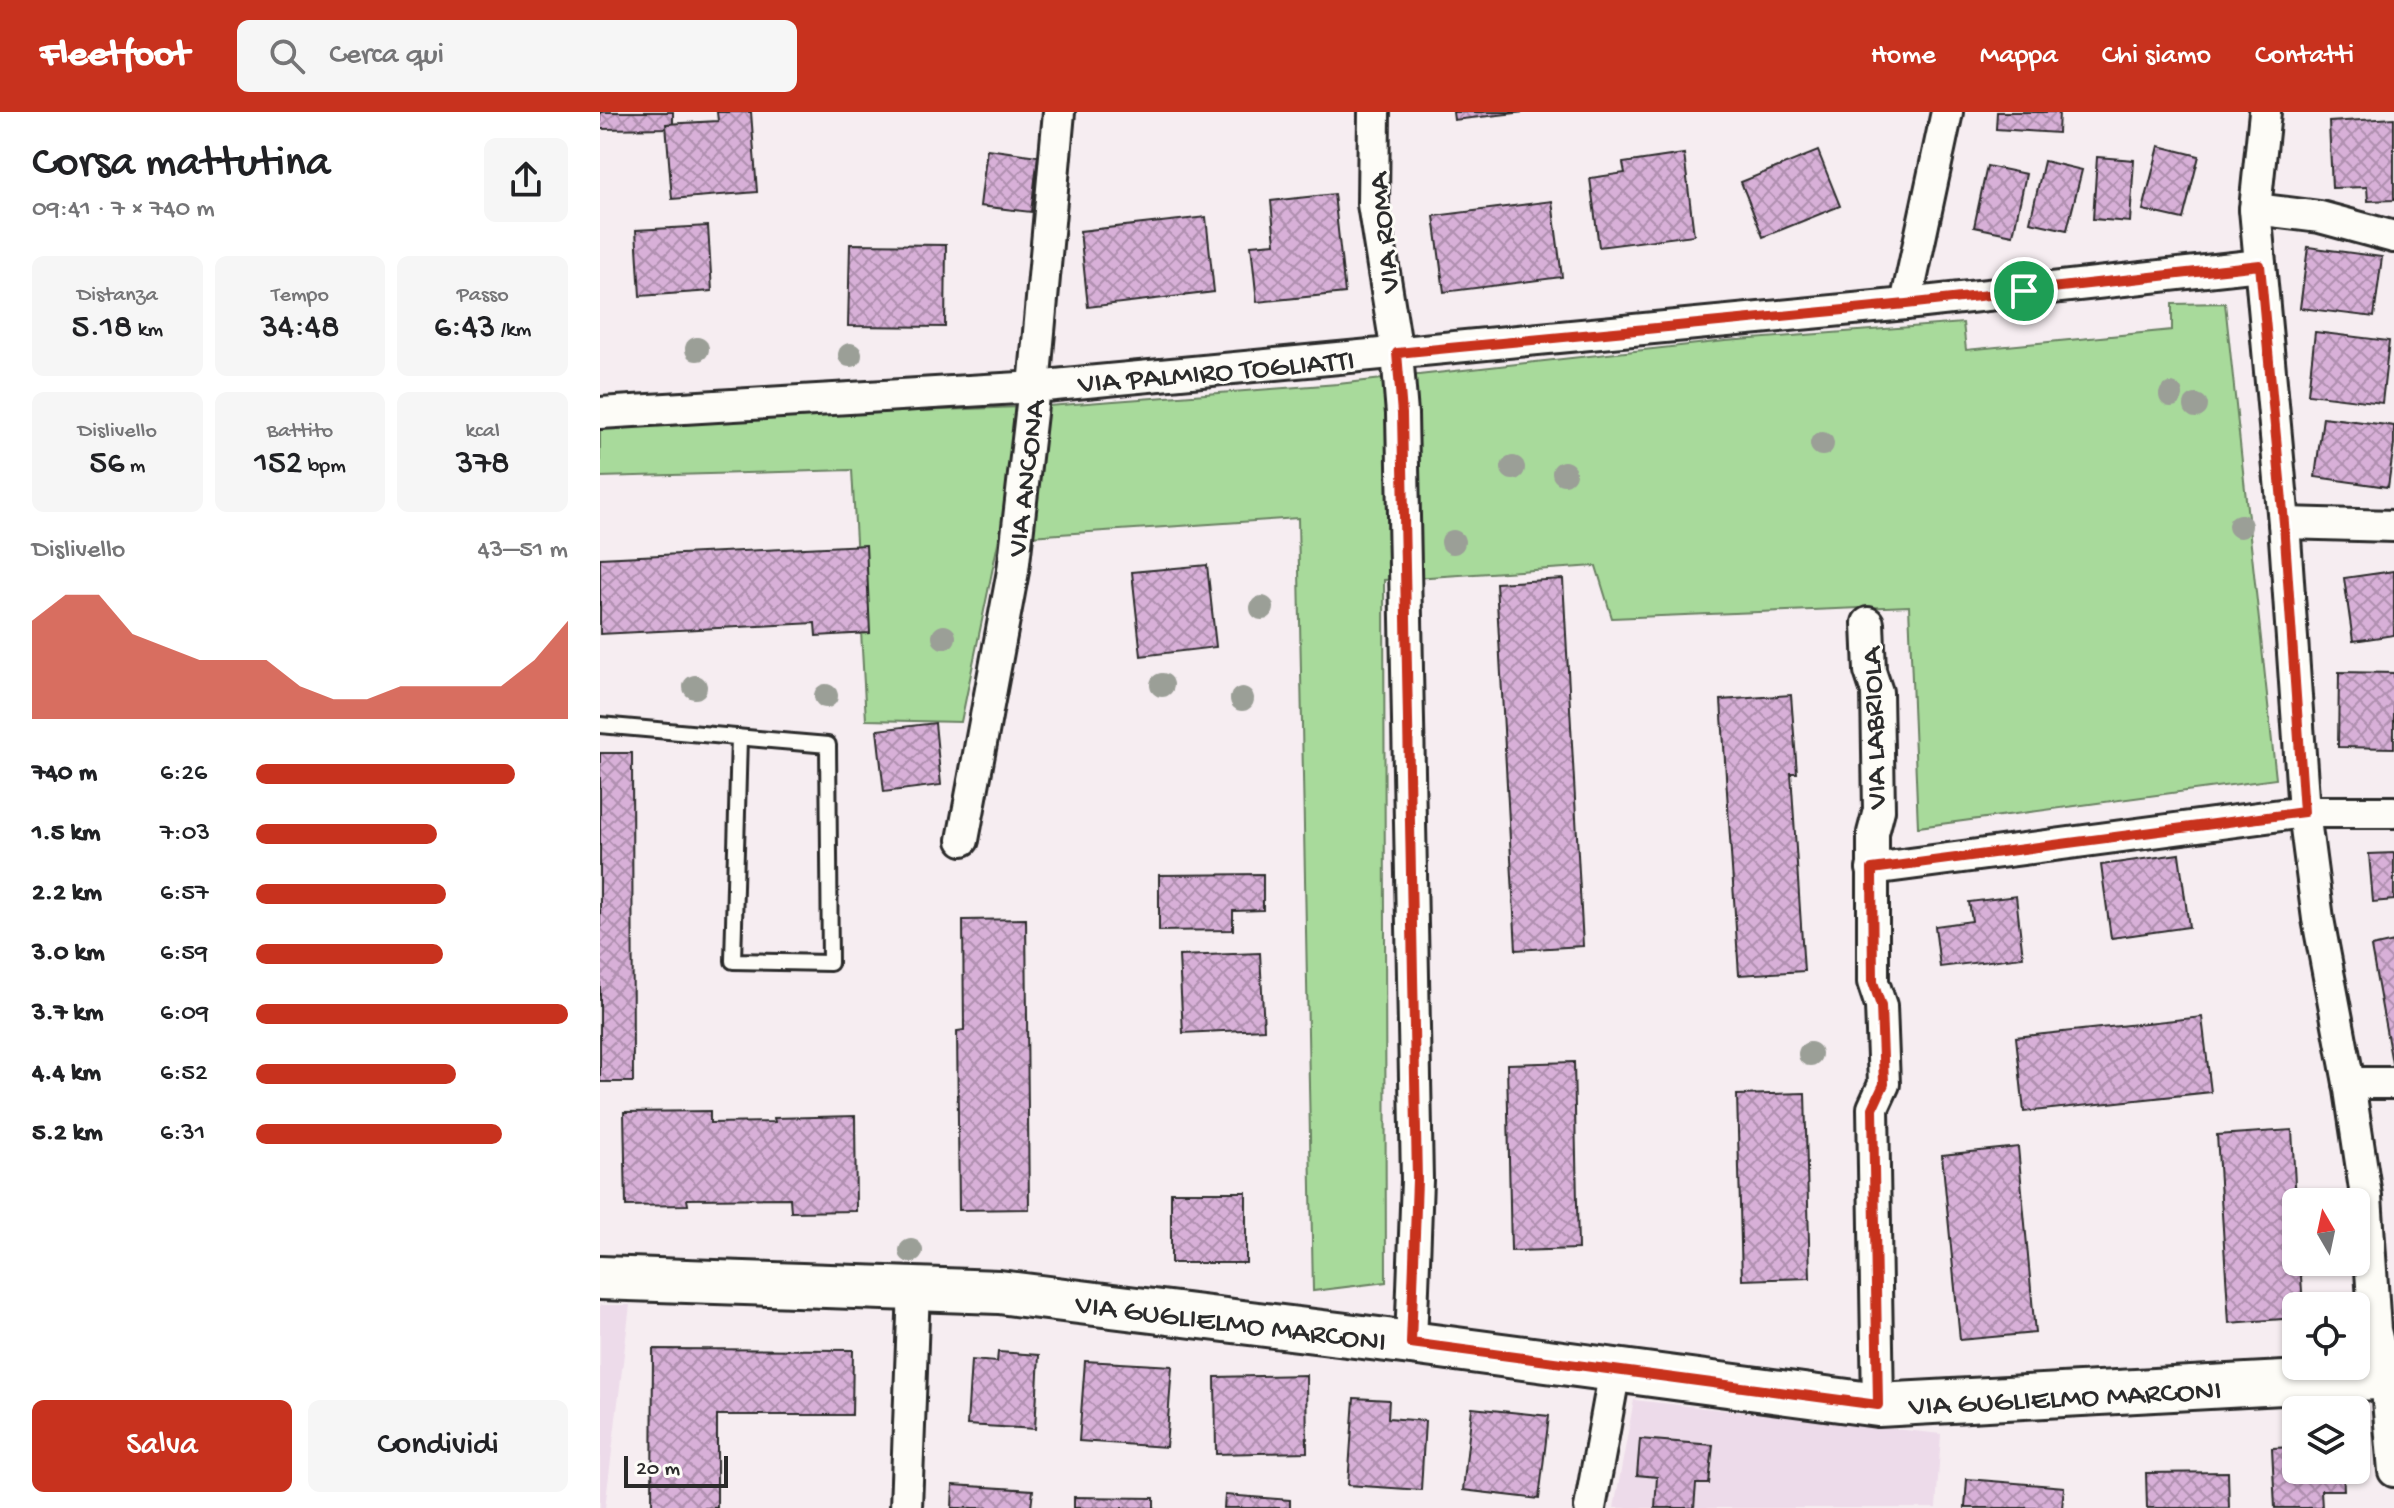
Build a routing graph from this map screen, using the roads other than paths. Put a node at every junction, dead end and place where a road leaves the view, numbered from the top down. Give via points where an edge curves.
1 (1059, 112) edge
2 (1374, 112) edge
3 (1947, 112) edge
4 (2265, 112) edge
5 (2255, 209) junction
6 (2394, 237) edge
7 (2260, 265) junction
8 (1906, 304) junction
9 (1397, 353) junction
10 (1034, 387) junction
11 (600, 413) edge
12 (2284, 523) junction
13 (2394, 526) edge
14 (1868, 623) dead end
15 (600, 725) edge
16 (739, 737) junction
17 (2304, 812) junction
18 (2394, 812) edge
19 (963, 840) dead end
20 (1872, 869) junction
21 (2349, 1083) junction
22 (2394, 1083) edge
23 (600, 1278) edge
24 (914, 1288) junction
25 (1411, 1343) junction
26 (1615, 1370) junction
27 (2390, 1377) edge
28 (1878, 1405) junction
29 (2394, 1471) edge
30 (906, 1508) edge
31 (1590, 1508) edge

1 - 10 street, VIA ANCONA
2 - 9 street, VIA ROMA via 1373,204
3 - 8 street
4 - 5 street
5 - 6 street via 2320,217
5 - 7 street
7 - 8 street, VIA PALMIRO TOGLIATTI
7 - 12 street
8 - 9 street, VIA PALMIRO TOGLIATTI
9 - 10 street, VIA PALMIRO TOGLIATTI
9 - 25 street, VIA ROMA via 1403,429 1417,1180
10 - 11 street, VIA PALMIRO TOGLIATTI
10 - 19 street, VIA ANCONA via 1013,571
12 - 13 street
12 - 17 street
14 - 20 street, VIA LABRIOLA via 1870,671 1877,692 1879,810
15 - 16 lane
16 - 16 lane via 828,745 830,963 733,961
17 - 18 street
17 - 20 street
17 - 21 street
20 - 28 street, VIA LABRIOLA via 1873,982 1881,1006 1884,1084 1873,1108
21 - 22 street
21 - 27 street via 2366,1196 2375,1330
23 - 24 street, VIA GUGLIELMO MARCONI
24 - 25 street, VIA GUGLIELMO MARCONI via 999,1292
24 - 30 street
25 - 26 street, VIA GUGLIELMO MARCONI
26 - 28 street, VIA GUGLIELMO MARCONI
26 - 31 street
27 - 28 street, VIA GUGLIELMO MARCONI
27 - 29 street

